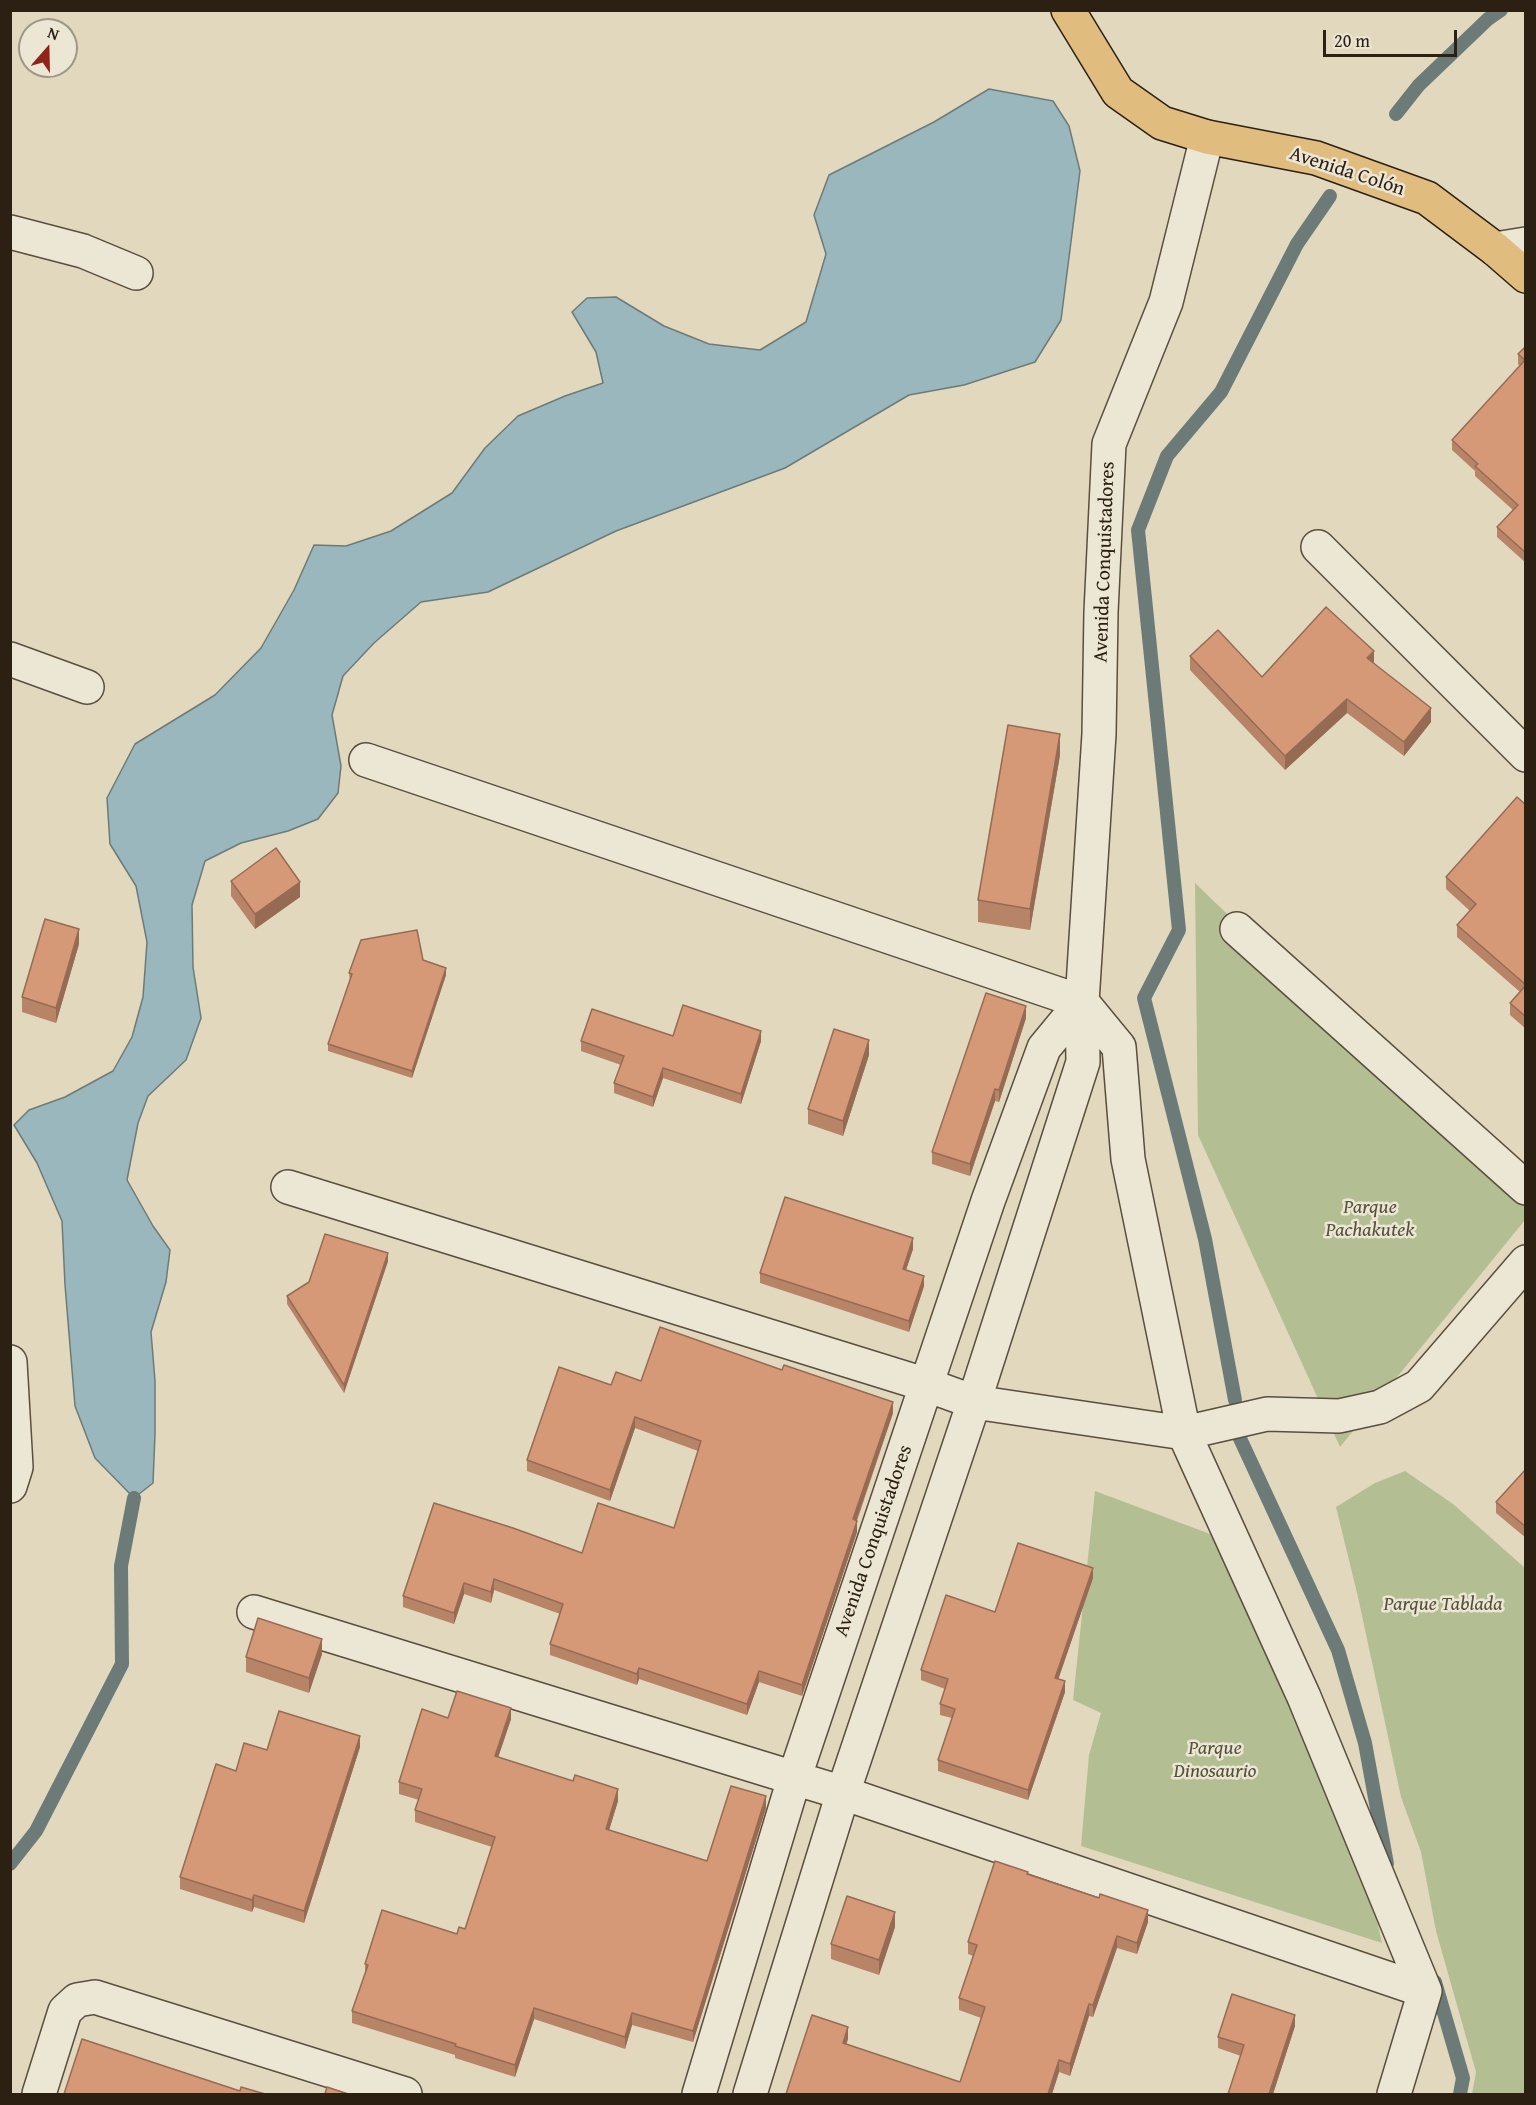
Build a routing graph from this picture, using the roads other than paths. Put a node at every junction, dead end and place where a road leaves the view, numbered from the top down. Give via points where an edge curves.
1 (1068, 10) edge
2 (1207, 138) junction
3 (10, 232) edge
4 (1510, 247) edge
5 (136, 273) dead end
6 (1526, 276) edge
7 (1318, 547) dead end
8 (10, 659) edge
9 (87, 687) dead end
10 (1526, 755) edge
11 (366, 760) dead end
12 (1237, 929) dead end
13 (1082, 1002) junction
14 (288, 1188) dead end
15 (1526, 1188) edge
16 (1526, 1262) edge
17 (10, 1362) edge
18 (927, 1385) junction
19 (974, 1402) junction
20 (1184, 1433) junction
21 (10, 1486) edge
22 (254, 1612) dead end
23 (794, 1779) junction
24 (843, 1793) junction
25 (1425, 1991) junction
26 (39, 2094) edge
27 (405, 2094) edge
28 (699, 2094) edge
29 (750, 2094) edge
30 (1394, 2094) edge

1 - 2 main road, Avenida Colón via 1118,92 1162,123
2 - 4 main road, Avenida Colón via 1316,158 1427,198
2 - 13 street, Avenida Conquistadores via 1166,302 1109,444 1099,734
3 - 5 street via 83,251
4 - 6 main road, Avenida Colón
7 - 10 street
8 - 9 street
11 - 13 street
12 - 15 street
13 - 18 street, Avenida Conquistadores via 1044,1048
13 - 19 street, Avenida Conquistadores via 1083,1062
13 - 20 street via 1119,1047 1128,1159
14 - 18 street
16 - 20 street via 1419,1386 1380,1407 1339,1416 1267,1414
17 - 21 street via 16,1467
18 - 19 street
18 - 23 street, Avenida Conquistadores
19 - 20 street
19 - 24 street, Avenida Conquistadores
20 - 25 street via 1304,1697
22 - 23 street
23 - 24 street
23 - 28 street, Avenida Conquistadores
24 - 25 street
24 - 29 street, Avenida Conquistadores
25 - 30 street
26 - 27 street via 65,2011 77,2000 95,1997

